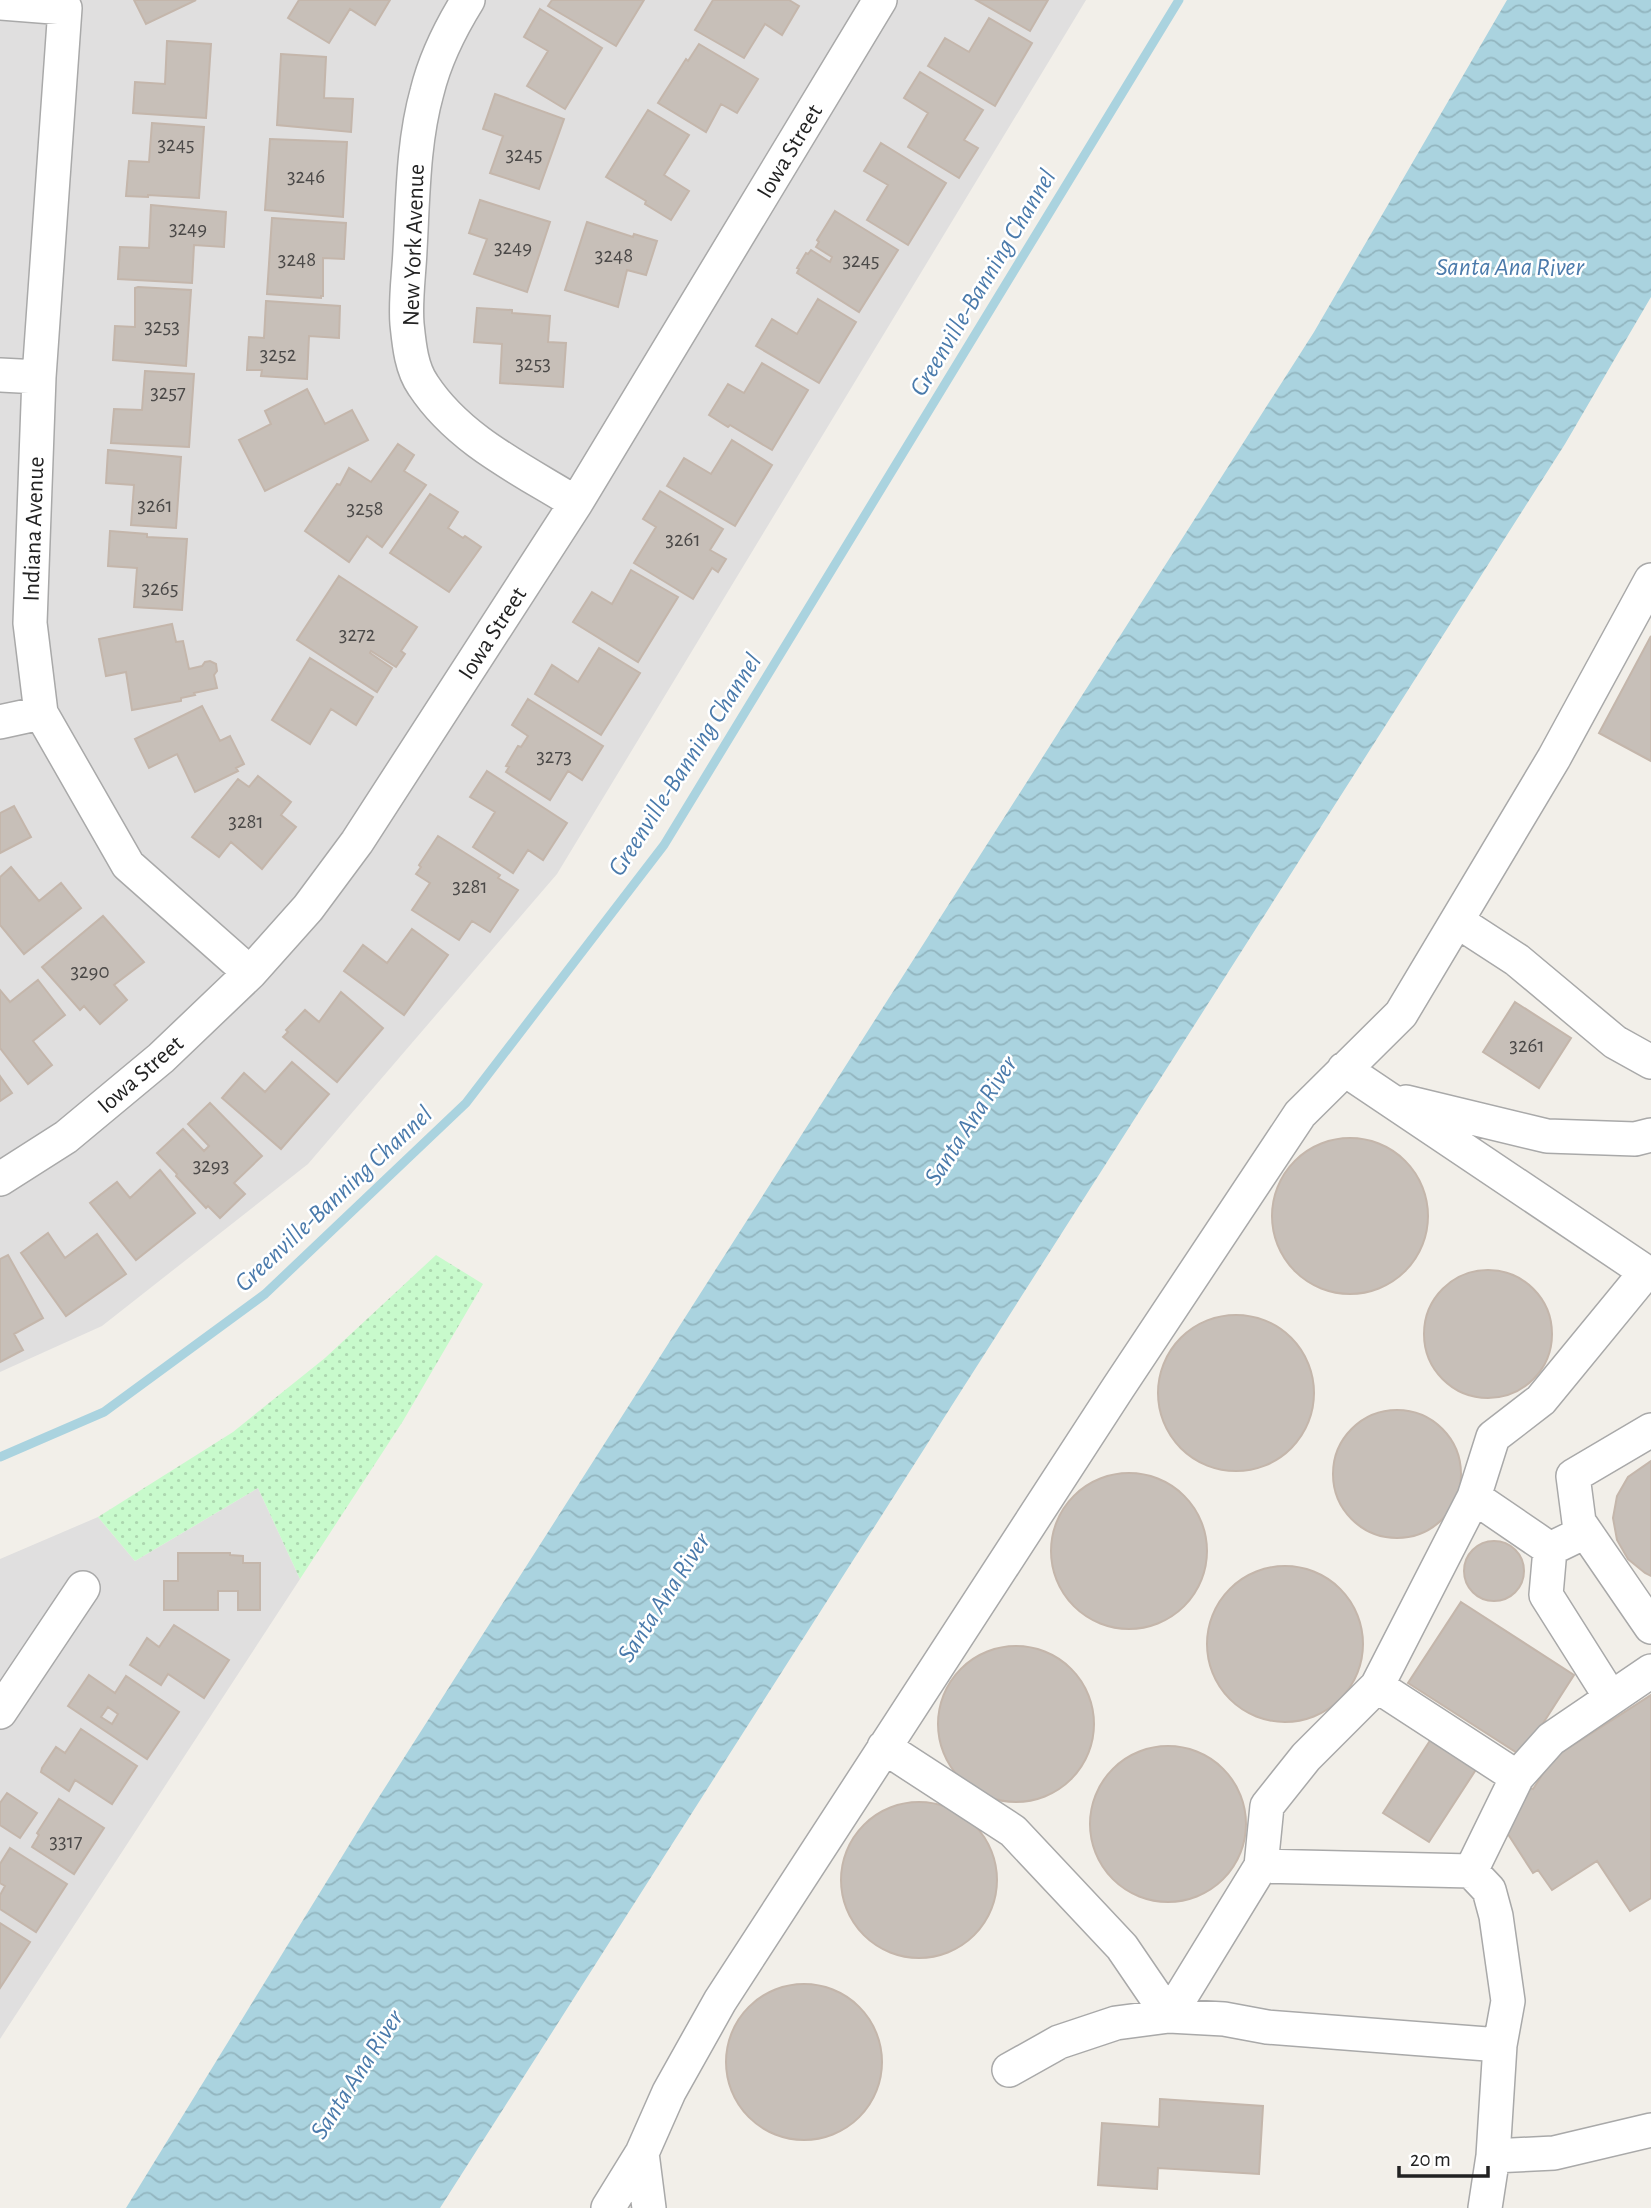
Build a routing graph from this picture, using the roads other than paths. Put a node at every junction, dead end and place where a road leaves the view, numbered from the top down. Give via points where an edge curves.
1 (468, 0) edge
2 (880, 0) edge
3 (0, 3) edge
4 (0, 374) edge
5 (39, 377) junction
6 (576, 503) junction
7 (1651, 580) edge
8 (41, 713) junction
9 (0, 722) edge
10 (1457, 922) junction
11 (250, 973) junction
12 (1651, 1062) edge
13 (1344, 1069) junction
14 (1387, 1097) junction
15 (1651, 1135) edge
16 (0, 1179) edge
17 (1648, 1274) edge
18 (1651, 1430) edge
19 (1474, 1497) junction
20 (1585, 1532) junction
21 (1550, 1549) junction
22 (83, 1588) dead end
23 (1651, 1627) edge
24 (1651, 1671) edge
25 (1377, 1686) junction
26 (1611, 1698) junction
27 (0, 1712) edge
28 (884, 1747) junction
29 (1517, 1777) junction
30 (1261, 1866) junction
31 (1471, 1871) junction
32 (1169, 2016) junction
33 (1500, 2045) junction
34 (1009, 2070) dead end
35 (1651, 2130) edge
36 (642, 2153) junction
37 (1493, 2156) junction
38 (608, 2208) edge
39 (649, 2208) edge
40 (1486, 2208) edge

1 - 6 street, New York Avenue via 438,58 420,128 407,320 411,353 421,382 446,415 476,441
2 - 6 street, Iowa Street
3 - 5 street, Indiana Avenue via 65,8
4 - 5 street
5 - 8 street, Indiana Avenue via 30,623
6 - 11 street, Iowa Street via 357,842
7 - 10 street
8 - 9 street
8 - 11 street, Indiana Avenue via 128,865
10 - 12 street via 1517,960 1615,1042
10 - 13 street via 1401,1014
11 - 16 street, Iowa Street via 161,1058 77,1129
13 - 14 street
13 - 28 street via 1300,1114
14 - 15 street via 1547,1136 1635,1139
14 - 17 street
17 - 19 street via 1541,1400 1493,1437
18 - 20 street via 1573,1476 1579,1522
19 - 21 street
19 - 25 street
20 - 21 street
20 - 23 street
21 - 26 street via 1546,1595
22 - 27 street
24 - 26 street
25 - 29 street
25 - 30 street via 1306,1757 1267,1806
26 - 29 street via 1551,1739
28 - 32 street via 1013,1831 1122,1947
28 - 36 street via 720,2001 669,2092
29 - 31 street
30 - 31 street
30 - 32 street
31 - 33 street via 1489,1890 1496,1916 1508,2001
32 - 33 street
32 - 34 street via 1116,2023 1059,2042
33 - 37 street
35 - 37 street via 1554,2153
36 - 38 street
36 - 39 street
37 - 40 street

